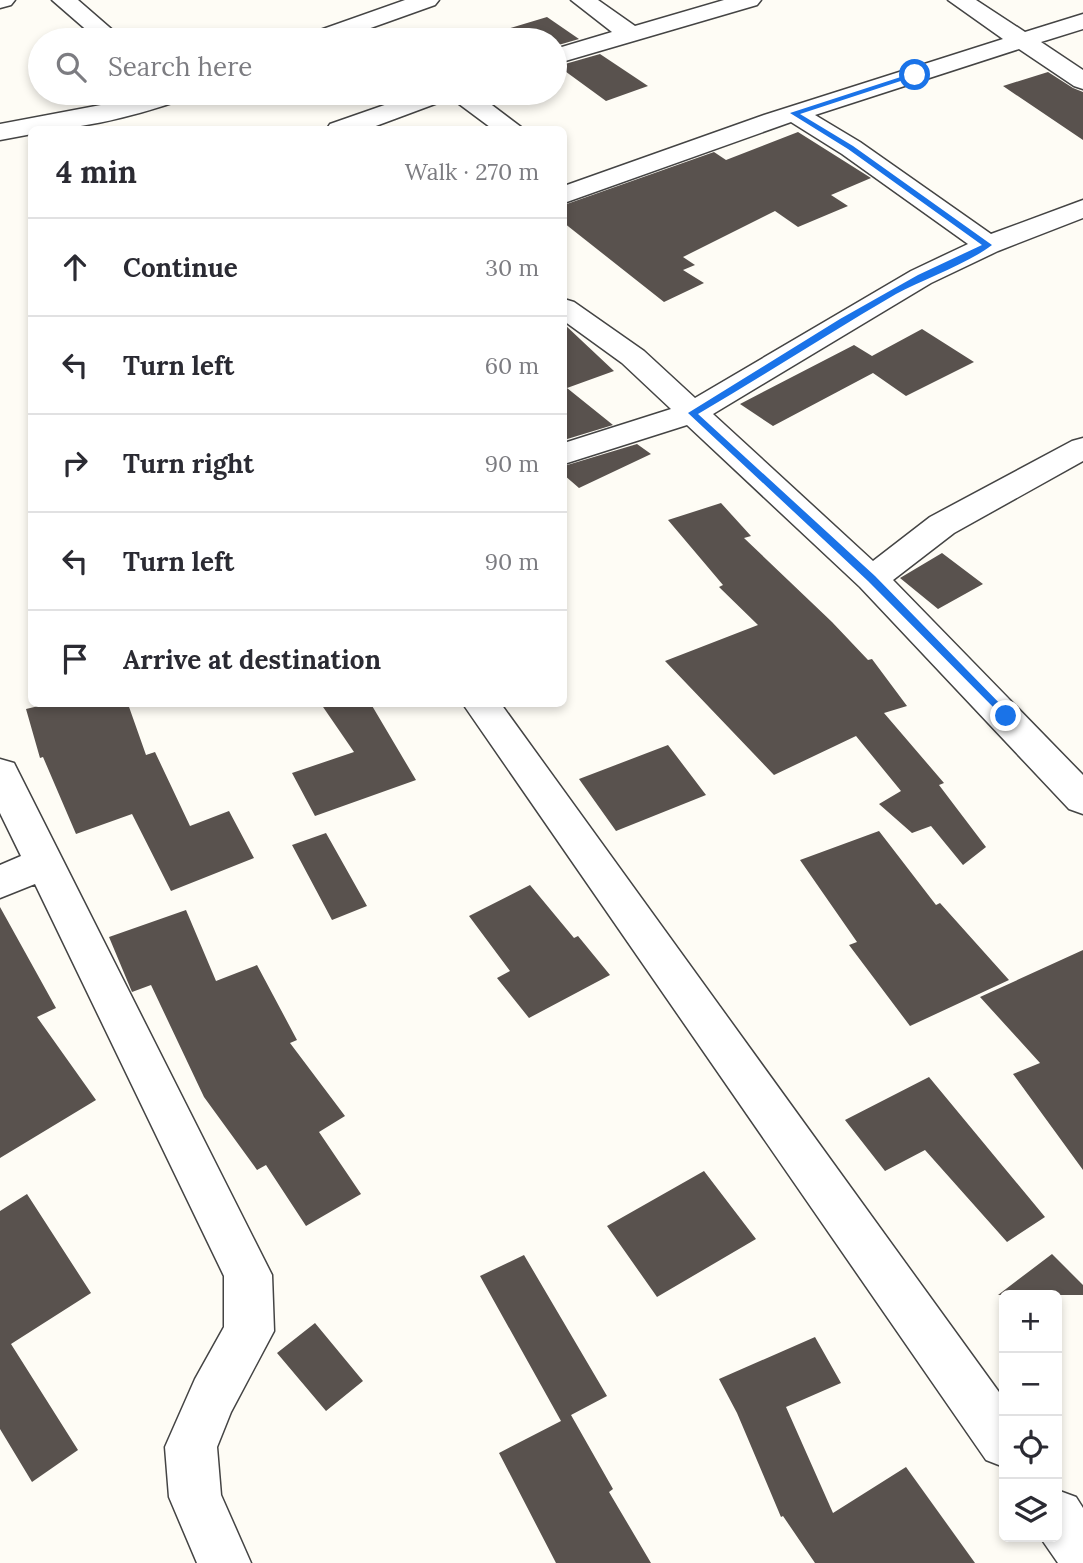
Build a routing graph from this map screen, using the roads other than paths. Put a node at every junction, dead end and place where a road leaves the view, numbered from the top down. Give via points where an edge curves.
1 (64, 0) edge
2 (356, 0) edge
3 (427, 0) edge
4 (583, 0) edge
5 (749, 0) edge
6 (960, 0) edge
7 (376, 17) junction
8 (1083, 21) edge
9 (98, 28) edge
10 (347, 28) edge
11 (630, 34) junction
12 (1019, 41) junction
13 (567, 53) edge
14 (1083, 80) edge
15 (134, 105) edge
16 (409, 105) edge
17 (477, 105) edge
18 (794, 113) junction
19 (44, 126) edge
20 (350, 126) edge
21 (506, 126) edge
22 (567, 168) edge
23 (590, 185) junction
24 (567, 194) edge
25 (1083, 208) edge
26 (988, 245) junction
27 (567, 310) edge
28 (692, 413) junction
29 (1083, 448) edge
30 (567, 453) edge
31 (872, 579) junction
32 (484, 707) edge
33 (0, 773) edge
34 (1083, 799) edge
35 (44, 863) junction
36 (0, 882) edge
37 (999, 1435) edge
38 (1062, 1523) edge
39 (1083, 1553) edge
40 (224, 1563) edge

1 - 9 street
2 - 7 street
3 - 7 street
4 - 11 street
5 - 11 street
6 - 12 street
7 - 10 street
8 - 12 street
11 - 13 street
12 - 14 street
12 - 18 street
15 - 19 street
16 - 20 street
17 - 21 street
18 - 23 street
18 - 26 street via 862,155
22 - 23 street
23 - 24 street
25 - 26 street
26 - 28 street via 910,283
27 - 28 street via 633,357
28 - 30 street
28 - 31 street
29 - 31 street via 942,525
31 - 34 street
32 - 37 street
33 - 35 street
35 - 36 street
35 - 40 street via 248,1275 249,1331 191,1447 195,1497
38 - 39 street

